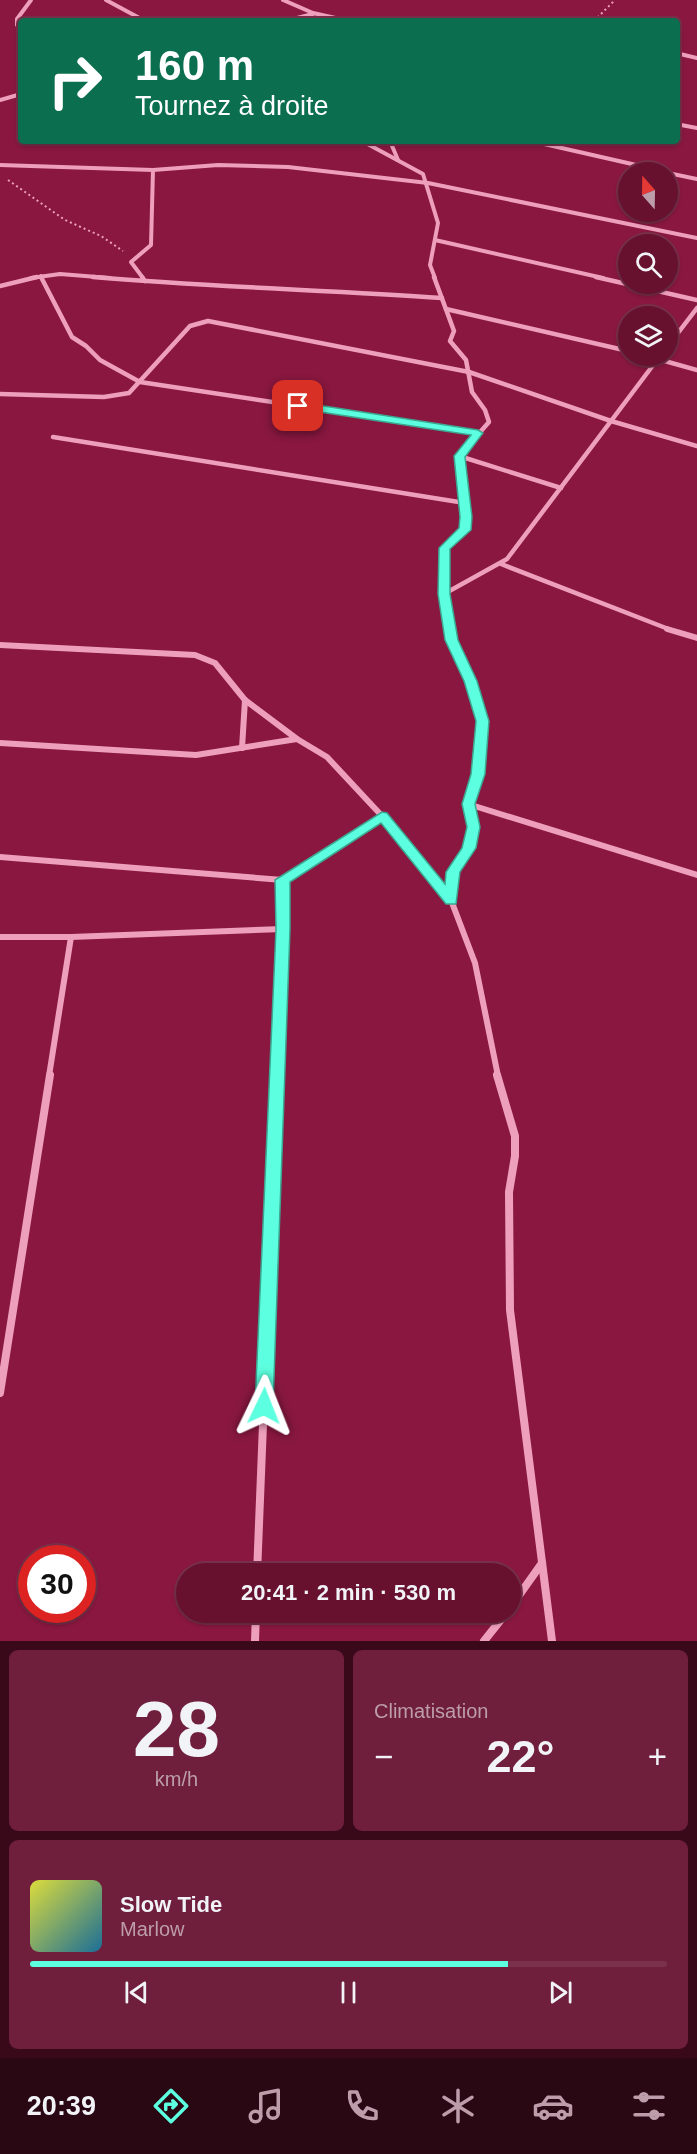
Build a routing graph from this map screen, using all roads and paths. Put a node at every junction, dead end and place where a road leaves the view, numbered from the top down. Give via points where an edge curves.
1 (31, 0) edge
2 (106, 0) edge
3 (283, 0) edge
4 (615, 0) edge
5 (313, 13) junction
6 (139, 18) edge
7 (296, 18) edge
8 (336, 18) edge
9 (597, 18) edge
10 (18, 26) edge
11 (680, 54) edge
12 (697, 58) edge
13 (18, 96) edge
14 (0, 100) edge
15 (680, 125) edge
16 (697, 128) edge
17 (368, 144) edge
18 (391, 144) edge
19 (544, 144) edge
20 (399, 160) junction
21 (623, 162) edge
22 (0, 165) edge
23 (153, 170) junction
24 (0, 174) edge
25 (678, 175) edge
26 (697, 179) edge
27 (428, 183) junction
28 (697, 238) edge
29 (435, 240) junction
30 (131, 262) junction
31 (40, 276) junction
32 (145, 281) junction
33 (0, 286) edge
34 (442, 298) junction
35 (697, 300) edge
36 (697, 308) edge
37 (446, 309) junction
38 (678, 333) edge
39 (618, 349) edge
40 (678, 364) edge
41 (652, 366) edge
42 (697, 370) edge
43 (469, 372) junction
44 (140, 382) junction
45 (0, 394) edge
46 (611, 421) junction
47 (478, 433) junction
48 (53, 437) dead end
49 (697, 446) edge
50 (459, 456) junction
51 (561, 488) junction
52 (465, 503) junction
53 (501, 564) junction
54 (444, 594) junction
55 (697, 638) edge
56 (0, 645) edge
57 (245, 700) junction
58 (297, 739) junction
59 (0, 743) edge
60 (242, 748) junction
61 (468, 804) junction
62 (382, 816) junction
63 (0, 857) edge
64 (697, 874) edge
65 (282, 880) junction
66 (451, 900) junction
67 (283, 929) junction
68 (0, 937) edge
69 (71, 938) junction
70 (0, 1393) edge
71 (542, 1562) junction
72 (257, 1563) edge
73 (521, 1592) edge
74 (256, 1623) edge
75 (498, 1623) edge
76 (255, 1641) edge
77 (484, 1641) edge
78 (552, 1641) edge

1 - 10 street via 17,19
2 - 6 street
3 - 5 street
4 - 9 path
5 - 7 street
5 - 8 street
11 - 12 street
13 - 14 street
15 - 16 street
17 - 20 street
18 - 20 street
19 - 21 street
20 - 27 street via 423,174
22 - 23 street
23 - 27 street via 277,166
23 - 30 street via 150,244
24 - 30 path via 64,220 115,244
25 - 26 street
27 - 28 street
27 - 29 street via 438,223
29 - 34 street via 430,265
29 - 35 street
30 - 32 street
31 - 32 street via 86,275
31 - 33 street
31 - 44 street via 72,337 100,360
32 - 34 street
34 - 37 street
36 - 38 street
37 - 39 street
37 - 43 street via 454,331 450,341 466,360
40 - 42 street
41 - 46 street
43 - 44 street via 207,321 190,326
43 - 46 street
43 - 47 street via 472,392 489,422
44 - 45 street via 129,393 104,397
44 - 47 street
46 - 49 street
46 - 51 street
47 - 50 street
48 - 52 street
50 - 51 street
50 - 52 street
51 - 53 street
52 - 54 street via 465,530 445,548 443,555
53 - 54 street
53 - 55 street
54 - 61 street via 452,640 471,681 483,721 478,774
56 - 57 street via 195,655 215,663
57 - 58 street
57 - 60 street
58 - 60 street
58 - 62 street via 327,757
59 - 60 street via 196,755
61 - 64 street
61 - 66 street via 473,827 469,848 453,872
62 - 65 street
62 - 66 street
63 - 65 street
65 - 67 street
66 - 71 street via 475,963 492,1057 515,1136 509,1192 510,1310
67 - 69 street
67 - 72 street
68 - 69 street
69 - 70 street
71 - 73 street
71 - 78 street
74 - 76 street
75 - 77 street

